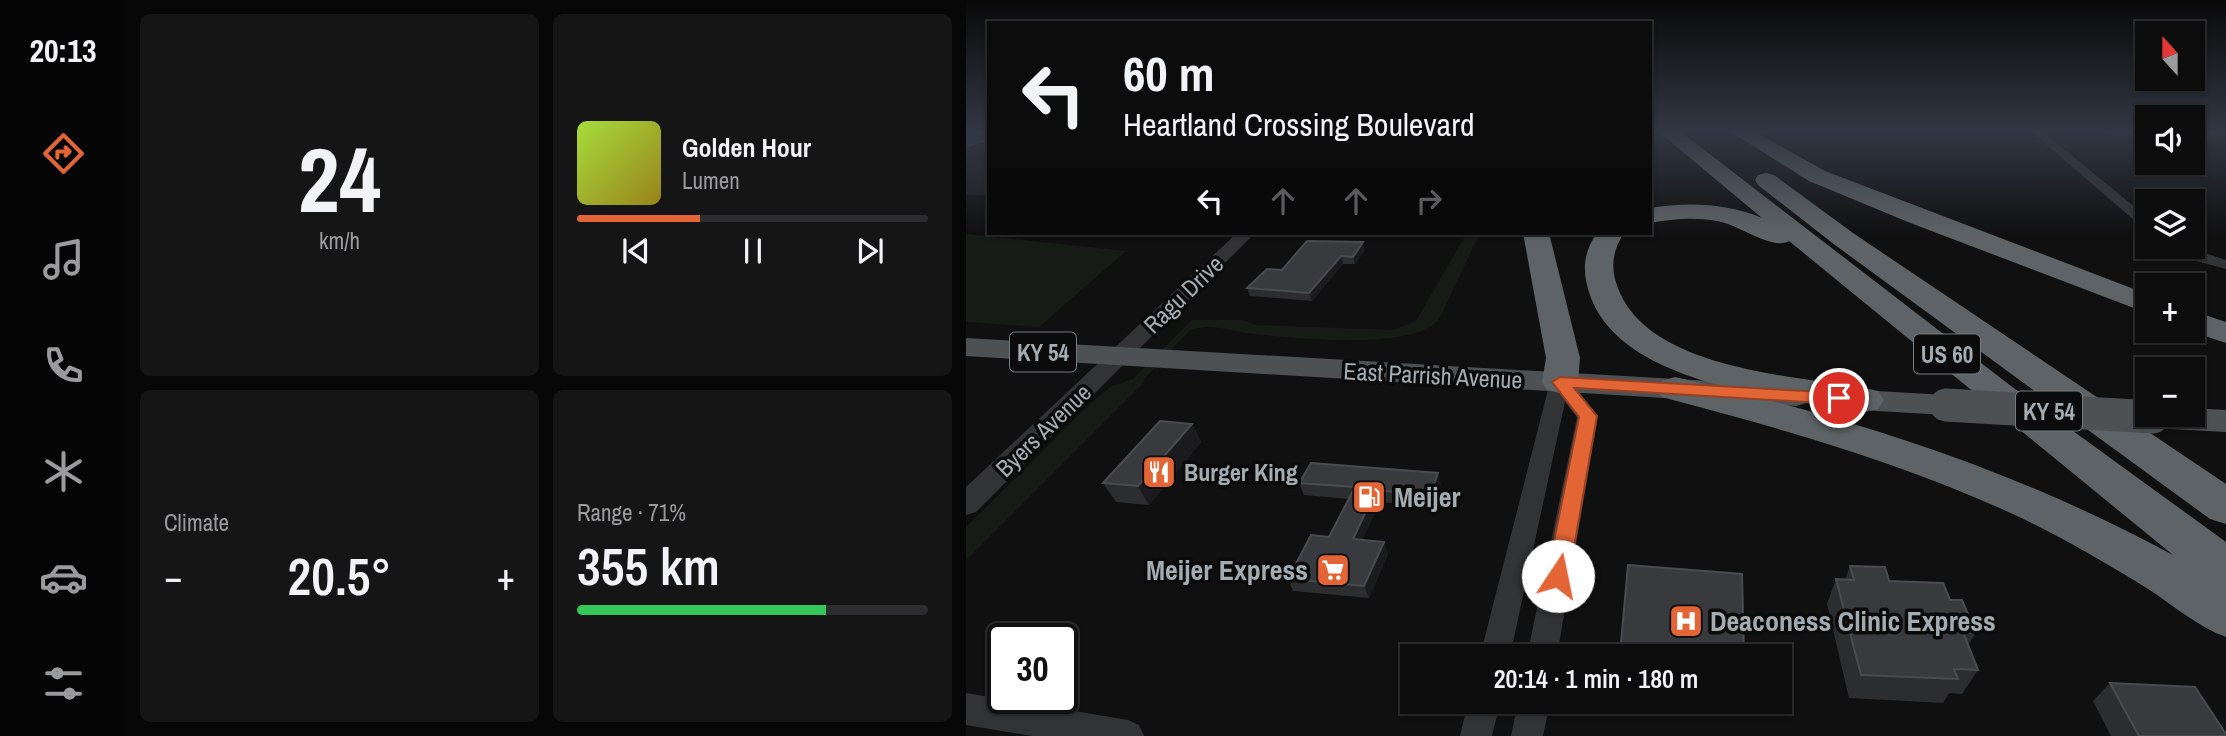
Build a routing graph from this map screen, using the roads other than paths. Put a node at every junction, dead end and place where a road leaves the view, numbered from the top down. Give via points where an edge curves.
1 (1713, 166) edge
2 (1759, 166) edge
3 (1789, 166) edge
4 (2078, 166) edge
5 (2135, 214) edge
6 (1652, 216) edge
7 (1245, 235) edge
8 (1536, 235) edge
9 (1609, 235) edge
10 (2204, 259) edge
11 (2225, 265) edge
12 (2135, 299) edge
13 (2205, 325) edge
14 (2226, 333) edge
15 (966, 347) edge
16 (1119, 356) junction
17 (1560, 382) junction
18 (1675, 389) junction
19 (1997, 394) junction
20 (1865, 400) junction
21 (2226, 421) edge
22 (966, 504) edge
23 (2226, 507) edge
24 (2226, 569) edge
25 (2226, 614) edge
26 (1498, 644) edge
27 (1544, 644) edge
28 (966, 709) edge
29 (1481, 714) edge
30 (1532, 714) edge
31 (1128, 736) edge
32 (1476, 736) edge
33 (1527, 736) edge

1 - 19 highway, US 60
2 - 23 highway, US 60 via 1844,239
3 - 12 highway
4 - 5 street
6 - 19 highway via 1708,212 1764,228
7 - 16 street, Ragu Drive
8 - 17 highway via 1563,358
9 - 20 highway via 1598,250 1602,292 1622,327 1661,353 1724,374
10 - 11 street
13 - 14 highway
15 - 16 main road, East Parrish Avenue / KY 54
16 - 17 main road, East Parrish Avenue / KY 54
16 - 22 street, Byers Avenue
17 - 18 main road, East Parrish Avenue / KY 54
17 - 26 street
17 - 27 street via 1588,416
18 - 20 main road, East Parrish Avenue / KY 54
18 - 25 highway via 1880,443 1942,465 2106,539
19 - 24 highway, US 60
20 - 21 main road, East Parrish Avenue / KY 54, bridge
28 - 31 street
29 - 32 street
30 - 33 street

